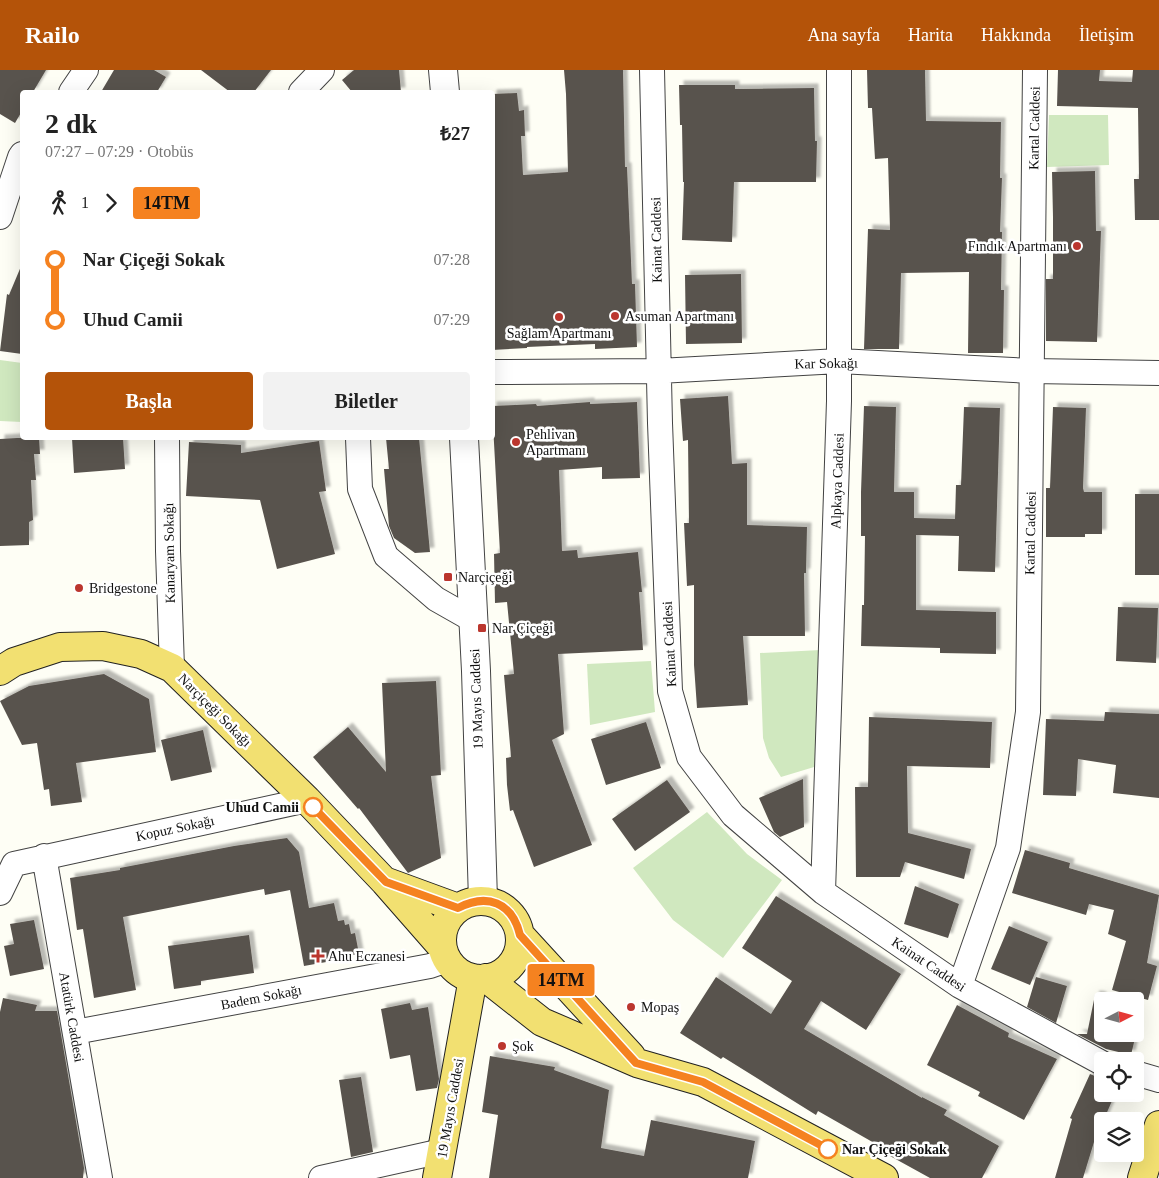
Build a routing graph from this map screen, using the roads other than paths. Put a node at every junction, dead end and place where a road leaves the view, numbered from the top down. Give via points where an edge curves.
1 (86, 70) edge
2 (322, 70) edge
3 (443, 70) edge
4 (652, 70) edge
5 (839, 70) edge
6 (1035, 70) edge
7 (72, 90) edge
8 (303, 90) edge
9 (444, 90) edge
10 (14, 153) edge
11 (0, 216) edge
12 (839, 361) junction
13 (658, 371) junction
14 (1031, 371) junction
15 (495, 372) edge
16 (1159, 372) edge
17 (167, 440) edge
18 (358, 440) edge
19 (464, 440) edge
20 (473, 620) junction
21 (172, 668) junction
22 (0, 671) edge
23 (307, 800) junction
24 (44, 856) junction
25 (386, 882) junction
26 (823, 892) junction
27 (0, 893) edge
28 (470, 904) junction
29 (520, 935) junction
30 (445, 954) junction
31 (480, 978) junction
32 (960, 986) junction
33 (74, 1032) junction
34 (1094, 1059) edge
35 (636, 1063) junction
36 (1144, 1076) edge
37 (1159, 1080) edge
38 (1159, 1125) edge
39 (442, 1151) junction
40 (100, 1178) edge
41 (321, 1178) edge
42 (437, 1178) edge
43 (884, 1178) edge
44 (1142, 1178) edge

1 - 7 street
2 - 8 street
3 - 9 street
4 - 13 street, Kainat Caddesi
5 - 12 street, Alpkaya Caddesi
6 - 14 street, Kartal Caddesi
10 - 11 street
12 - 13 street, Kar Sokağı
12 - 14 street, Kar Sokağı
12 - 26 street, Alpkaya Caddesi
13 - 15 street, Kar Sokağı
13 - 26 street, Kainat Caddesi via 670,691 688,757 733,815
14 - 16 street, Kar Sokağı
14 - 32 street, Kartal Caddesi via 1028,712 1008,848
17 - 21 street, Kanaryam Sokağı
18 - 20 street via 360,489 386,556 436,599
19 - 20 street, 19 Mayıs Caddesi
20 - 28 street, 19 Mayıs Caddesi
21 - 22 main road, Narçiçeği Sokağı via 141,654 95,646 60,647 14,662
21 - 23 main road, Narçiçeği Sokağı
23 - 24 street, Kopuz Sokağı
23 - 25 main road, Narçiçeği Sokağı
24 - 27 street, Kopuz Sokağı via 14,864
24 - 33 street, Atatürk Caddesi
25 - 28 main road, Narçiçeği Sokağı
25 - 30 main road, Narçiçeği Sokağı
26 - 32 street, Kainat Caddesi
28 - 29 main road, Narçiçeği Sokağı via 494,902 504,907 518,924
28 - 30 main road via 450,916 444,925
29 - 31 main road via 520,948 512,964 498,976
29 - 35 main road, Narçiçeği Sokağı
30 - 31 main road, Narçiçeği Sokağı via 463,975
30 - 33 street, Badem Sokağı via 430,966
31 - 35 main road, Narçiçeği Sokağı via 542,1022
31 - 39 main road, 19 Mayıs Caddesi
32 - 34 street, Kainat Caddesi
33 - 40 street, Atatürk Caddesi
35 - 43 main road via 703,1082
36 - 37 street
38 - 44 main road
39 - 41 street
39 - 42 main road, 19 Mayıs Caddesi

